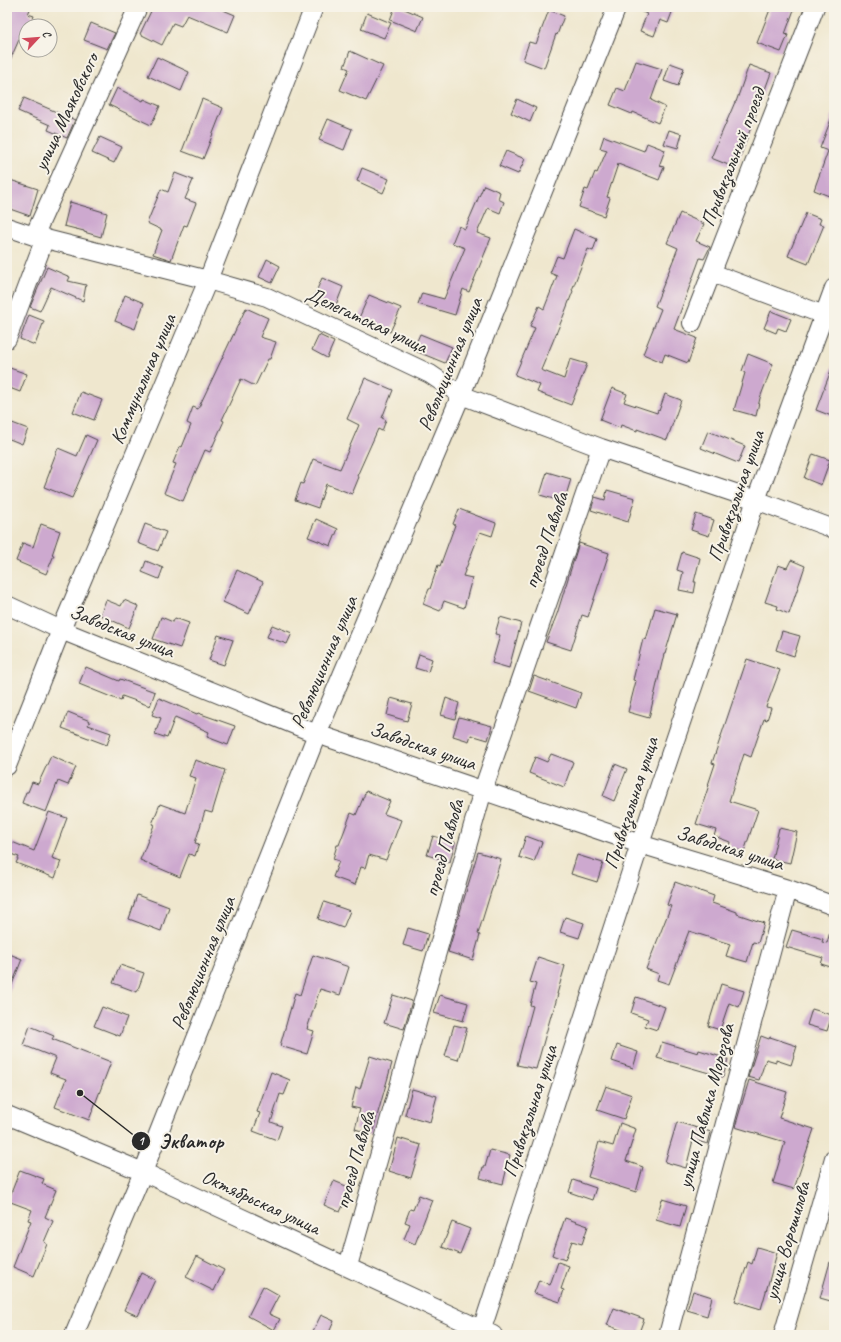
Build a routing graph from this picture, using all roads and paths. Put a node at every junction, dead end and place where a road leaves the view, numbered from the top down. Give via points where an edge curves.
1 (138, 7) edge
2 (314, 7) edge
3 (617, 7) edge
4 (815, 7) edge
5 (7, 227) edge
6 (40, 237) junction
7 (712, 273) junction
8 (208, 280) junction
9 (834, 288) edge
10 (824, 315) junction
11 (692, 324) dead end
12 (7, 338) edge
13 (461, 395) junction
14 (601, 448) junction
15 (756, 500) junction
16 (834, 529) edge
17 (7, 605) edge
18 (61, 630) junction
19 (318, 734) junction
20 (7, 766) edge
21 (483, 790) junction
22 (640, 844) junction
23 (788, 889) junction
24 (834, 906) edge
25 (7, 1116) edge
26 (834, 1158) edge
27 (143, 1172) junction
28 (348, 1266) junction
29 (485, 1333) edge
30 (74, 1335) edge
31 (668, 1335) edge
32 (783, 1335) edge

1 - 6 street, улица Маяковского
2 - 8 street, Коммунальная улица
3 - 13 street, Революционная улица
4 - 7 street, Привокзальный проезд
5 - 6 street, Делегатская улица
6 - 8 street, Делегатская улица
6 - 12 street, улица Маяковского
7 - 10 street
7 - 11 street, Привокзальный проезд
8 - 13 street, Делегатская улица via 267,297 430,374
8 - 18 street, Коммунальная улица
9 - 10 street, Привокзальная улица
10 - 15 street, Привокзальная улица
13 - 14 street, Делегатская улица
13 - 19 street, Революционная улица
14 - 15 street, Делегатская улица
14 - 21 street, проезд Павлова
15 - 16 street, Делегатская улица
15 - 22 street, Привокзальная улица
17 - 18 street, Заводская улица
18 - 19 street, Заводская улица
18 - 20 street, Коммунальная улица
19 - 21 street, Заводская улица
19 - 27 street, Революционная улица
21 - 22 street, Заводская улица
21 - 28 street, проезд Павлова
22 - 23 street, Заводская улица
22 - 29 street, Привокзальная улица
23 - 24 street, Заводская улица
23 - 31 street, улица Павлика Морозова
25 - 27 street, Октябрьская улица
26 - 32 street, улица Ворошилова
27 - 28 street, Октябрьская улица
27 - 30 street, Революционная улица
28 - 29 street, Октябрьская улица

